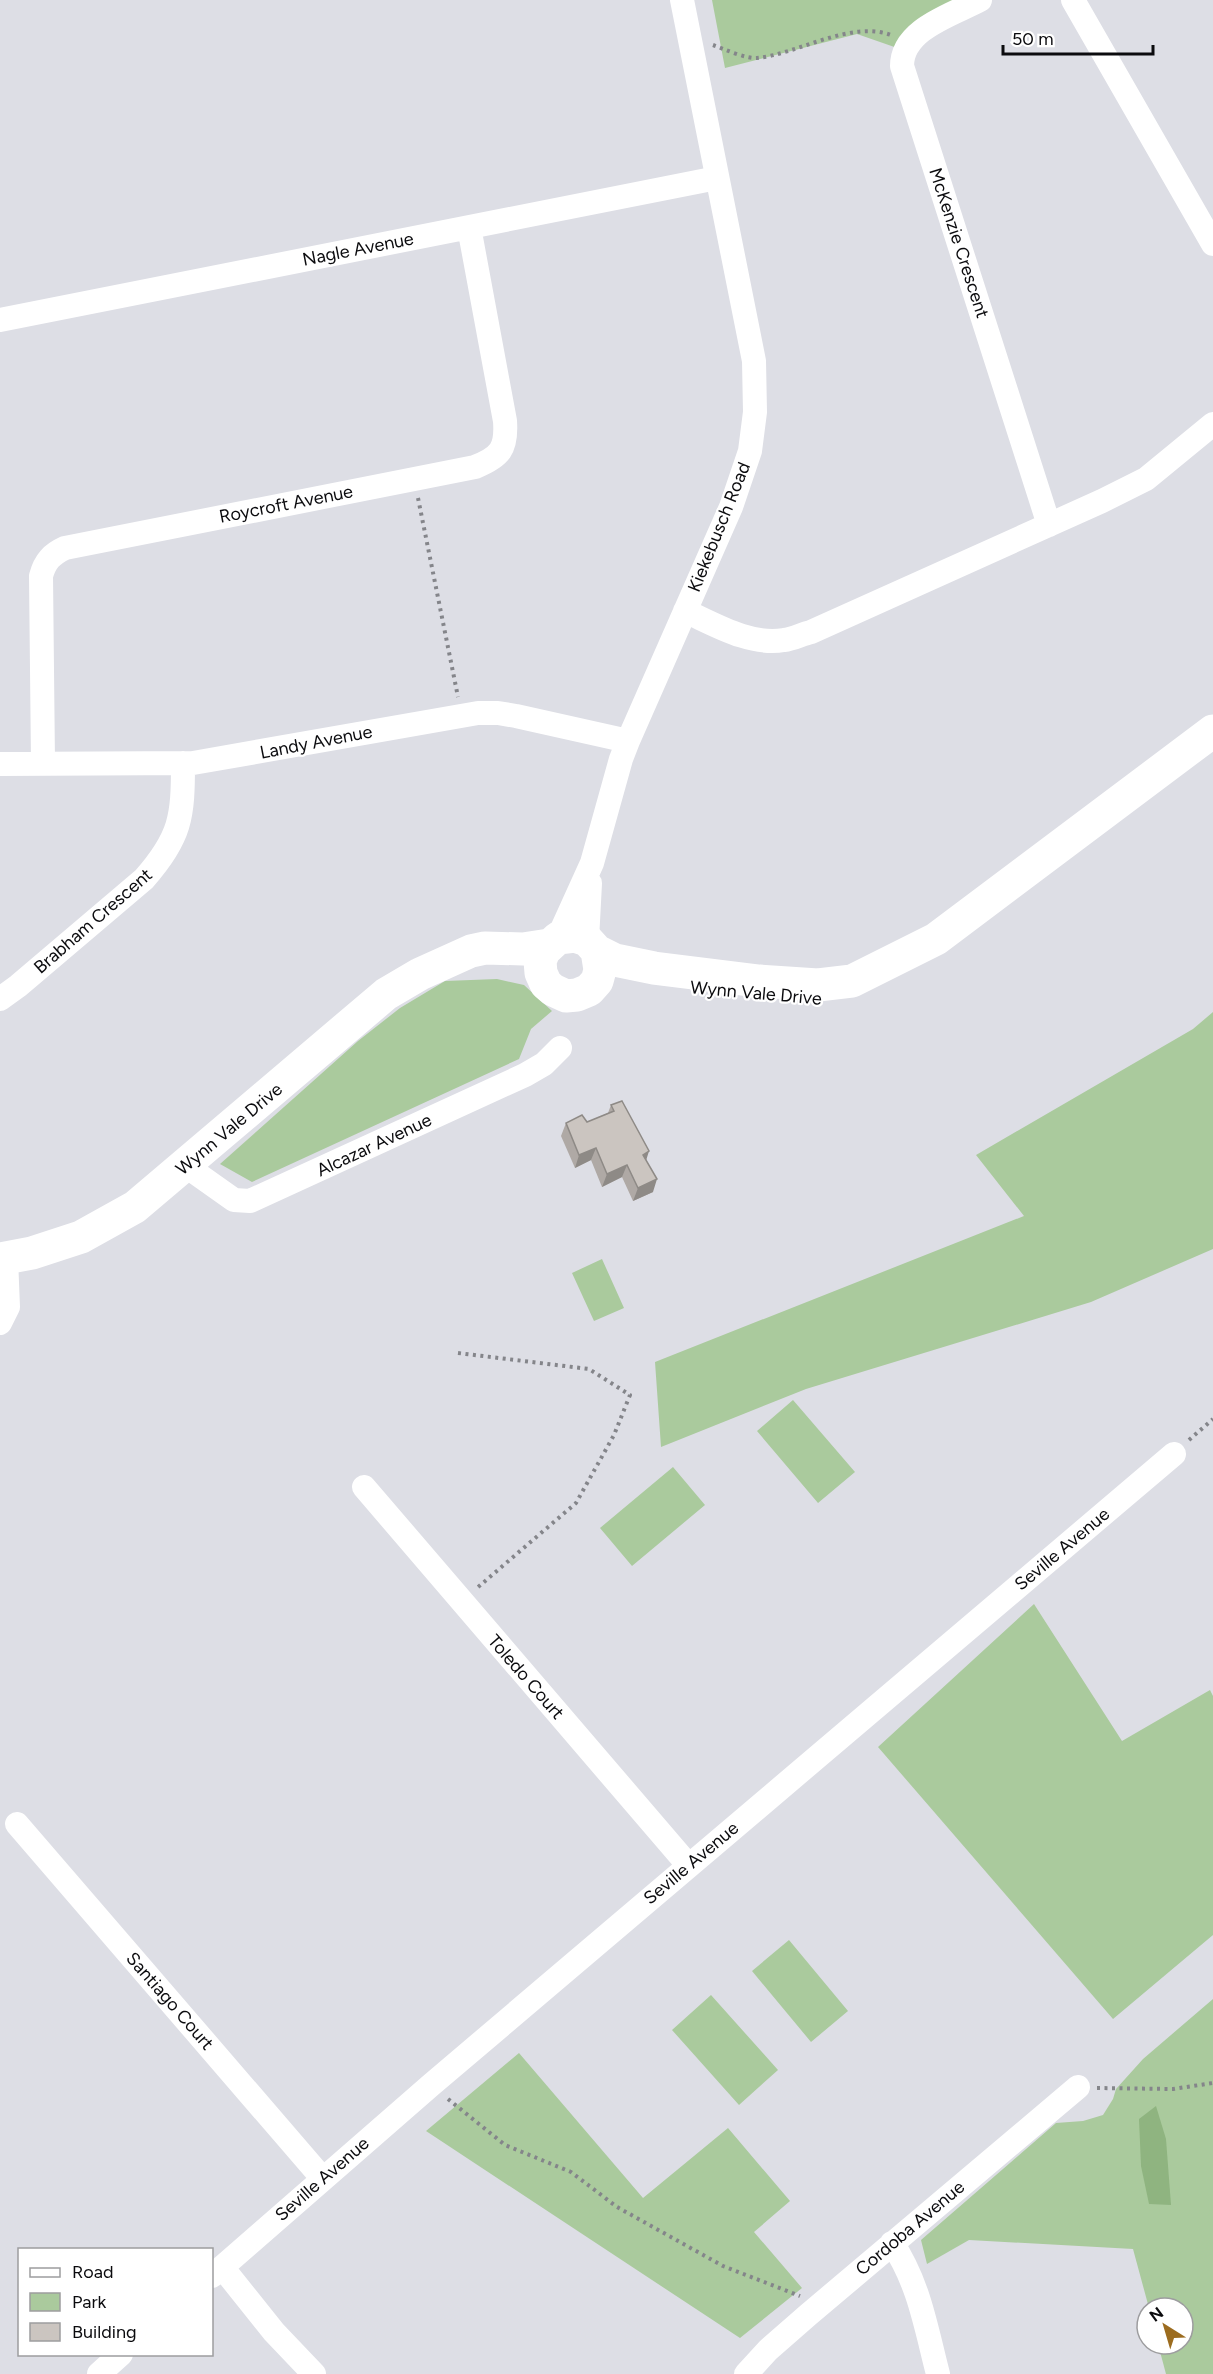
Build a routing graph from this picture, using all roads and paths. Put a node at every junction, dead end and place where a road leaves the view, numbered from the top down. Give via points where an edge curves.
1 (682, 0) edge
2 (980, 0) edge
3 (1073, 0) edge
4 (689, 38) junction
5 (907, 44) junction
6 (717, 177) junction
7 (469, 227) junction
8 (1213, 244) edge
9 (0, 320) edge
10 (1213, 424) edge
11 (414, 479) junction
12 (1049, 525) junction
13 (685, 611) junction
14 (461, 715) junction
15 (1213, 731) edge
16 (628, 741) junction
17 (43, 763) junction
18 (183, 763) junction
19 (0, 764) edge
20 (936, 939) junction
21 (573, 944) junction
22 (440, 966) junction
23 (546, 984) junction
24 (592, 986) junction
25 (0, 999) edge
26 (560, 1047) dead end
27 (186, 1166) junction
28 (3, 1259) edge
29 (0, 1323) edge
30 (458, 1353) dead end
31 (1213, 1419) edge
32 (1174, 1454) joint
33 (364, 1487) dead end
34 (462, 1602) junction
35 (17, 1824) dead end
36 (689, 1866) junction
37 (1213, 2084) edge
38 (431, 2085) junction
39 (1078, 2087) joint
40 (323, 2179) junction
41 (892, 2243) junction
42 (217, 2271) edge
43 (821, 2304) junction
44 (120, 2356) edge
45 (99, 2374) edge
46 (314, 2374) edge
47 (746, 2374) edge
48 (938, 2374) edge

1 - 4 street, Kiekebusch Road
2 - 5 street via 915,34
3 - 8 street
4 - 5 path via 755,59 860,32 880,32
4 - 6 street, Kiekebusch Road
5 - 12 street, McKenzie Crescent via 902,57 904,76
6 - 7 street, Nagle Avenue
6 - 13 street, Kiekebusch Road via 754,361 755,412 750,451 731,507
7 - 9 street, Nagle Avenue
7 - 11 street, Roycroft Avenue via 506,437 492,460
10 - 12 street via 1146,479
11 - 14 path
11 - 17 street, Roycroft Avenue via 54,553 41,576
12 - 13 street via 811,632 784,640 749,638
13 - 16 street, Kiekebusch Road
14 - 16 street, Landy Avenue via 498,713
14 - 18 street, Landy Avenue
15 - 20 main road, Wynn Vale Drive
16 - 21 street, Kiekebusch Road
17 - 18 street, Landy Avenue
17 - 19 street, Landy Avenue
18 - 25 street, Brabham Crescent via 181,815 170,846 160,860 144,879
20 - 21 main road, Wynn Vale Drive via 869,975 818,986 654,968 615,960
20 - 24 main road, Wynn Vale Drive via 907,968 849,998 803,1001 651,983
21 - 22 main road, Wynn Vale Drive via 485,948
21 - 23 main road via 540,961
21 - 24 main road via 600,970
22 - 23 main road, Wynn Vale Drive via 508,964
22 - 27 main road, Wynn Vale Drive via 386,994
23 - 24 main road via 566,996 577,995
26 - 27 street, Alcazar Avenue via 544,1064 525,1075 250,1201 234,1200
27 - 28 main road, Wynn Vale Drive via 135,1208 100,1228 32,1253
28 - 29 street via 8,1307
30 - 34 path via 590,1369 630,1395 614,1435 576,1503
31 - 32 path
32 - 36 street, Seville Avenue
33 - 34 street, Toledo Court
34 - 36 street, Toledo Court
35 - 40 street, Santiago Court
36 - 38 street, Seville Avenue
37 - 39 path via 1173,2089
38 - 40 street, Seville Avenue
38 - 43 path via 505,2145 571,2172 617,2207 723,2266
39 - 41 street, Cordoba Avenue
40 - 42 street, Seville Avenue
41 - 43 street, Cordoba Avenue
41 - 48 street via 916,2288
42 - 46 street
43 - 47 street, Cordoba Avenue
44 - 45 street

